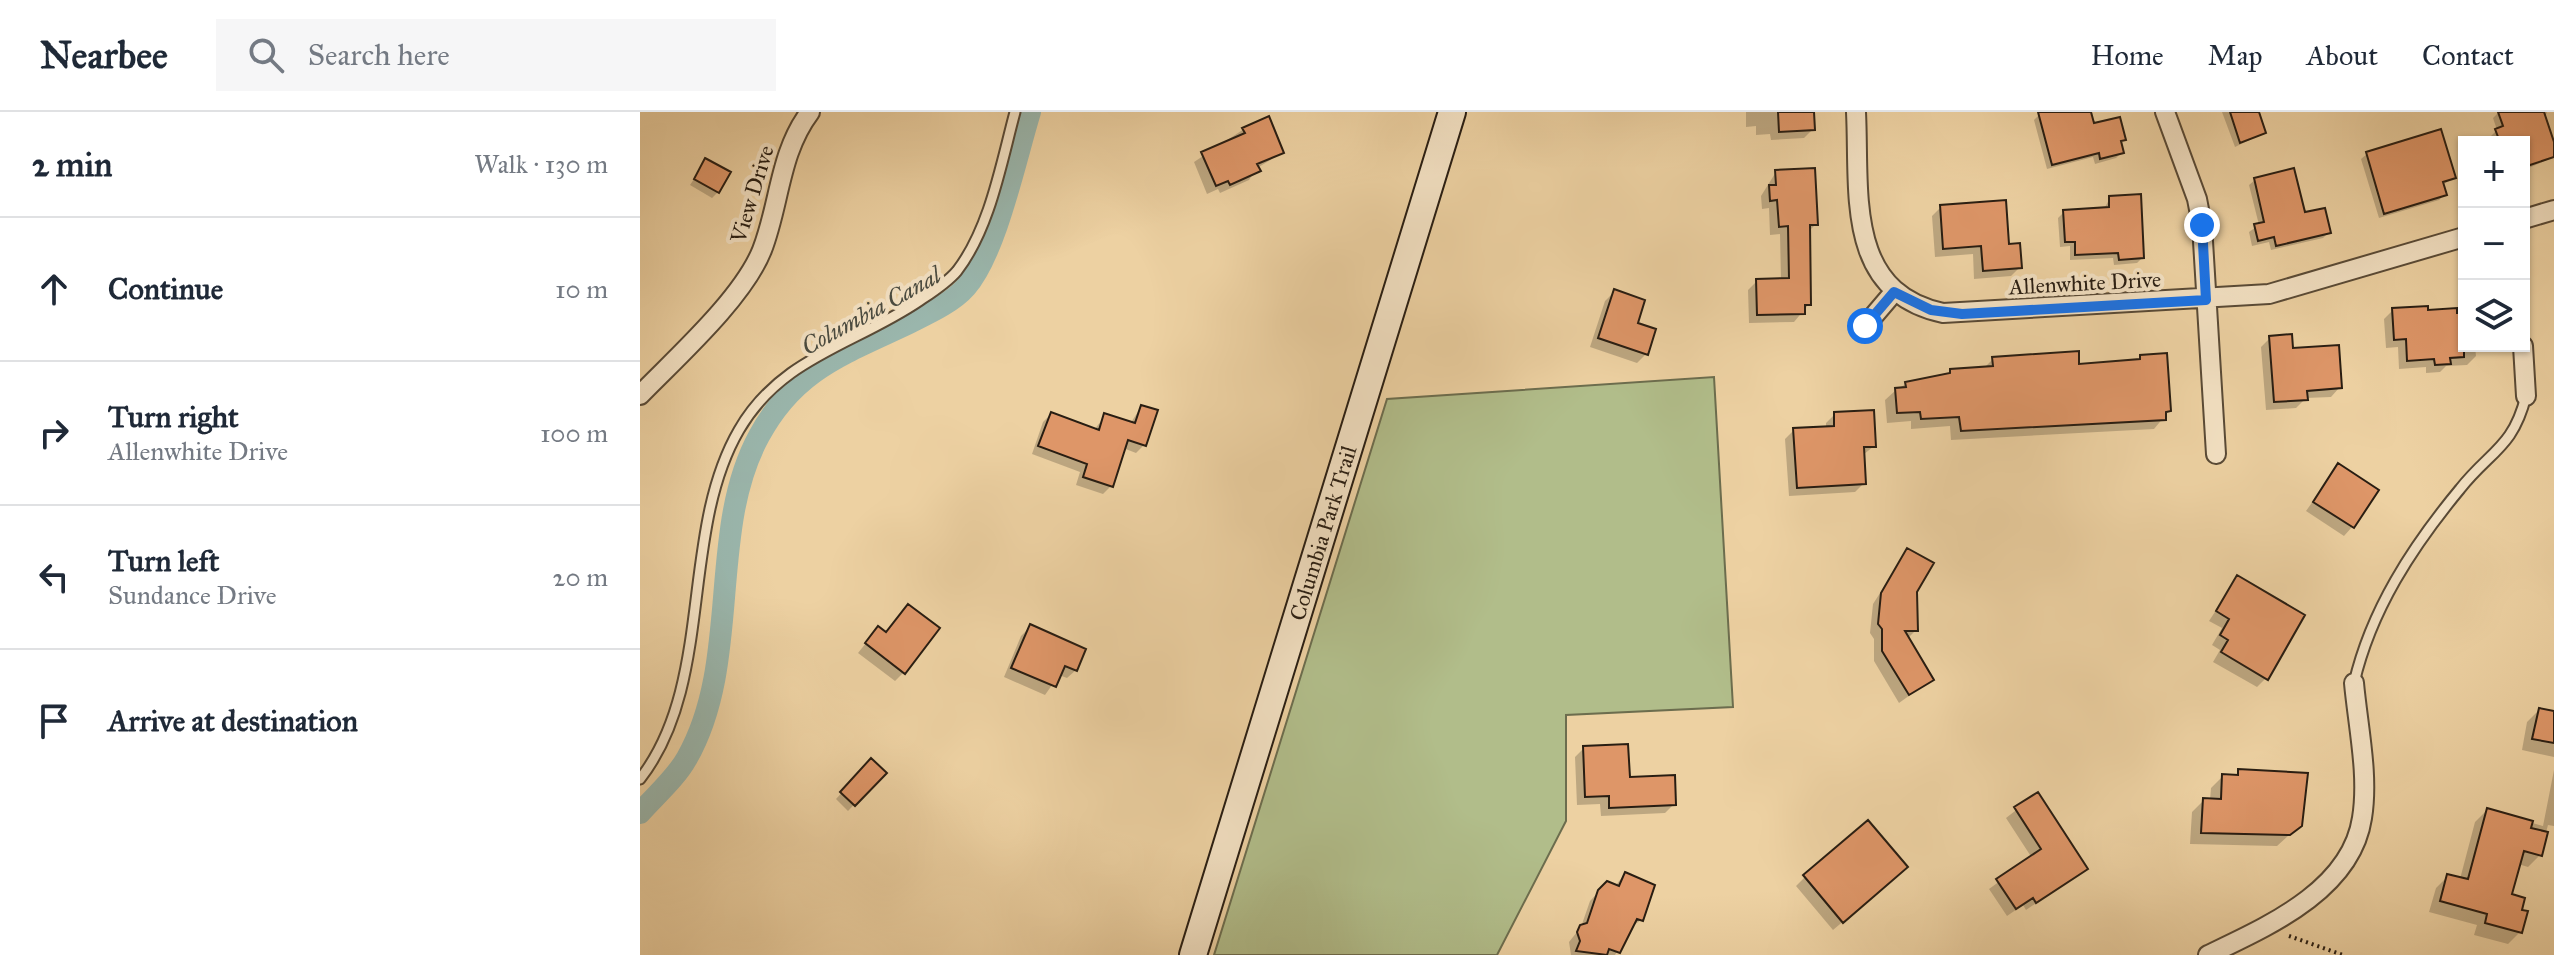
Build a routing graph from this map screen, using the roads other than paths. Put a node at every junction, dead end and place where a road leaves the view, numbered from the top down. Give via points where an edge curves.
1 (810, 112) edge
2 (1015, 112) edge
3 (1452, 112) edge
4 (1856, 112) edge
5 (2165, 112) edge
6 (2554, 210) edge
7 (2530, 217) edge
8 (2458, 239) edge
9 (1894, 292) junction
10 (2206, 300) junction
11 (1865, 326) dead end
12 (2523, 352) edge
13 (640, 395) edge
14 (2526, 396) joint
15 (2216, 454) dead end
16 (2354, 683) joint
17 (640, 779) edge
18 (1193, 955) edge
19 (2208, 955) edge

1 - 13 street, View Drive via 790,146 750,274
2 - 17 lane via 972,247 955,274 898,315 804,361 752,408 736,434 712,501 674,712
3 - 18 main road, Columbia Park Trail
4 - 9 street, Allenwhite Drive via 1866,248
5 - 10 street via 2200,212
6 - 7 street
8 - 10 street, Allenwhite Drive via 2302,287
9 - 10 street, Allenwhite Drive via 1931,310 1962,314
9 - 11 street
10 - 15 street
12 - 14 street
14 - 16 lane via 2521,421 2502,448 2462,486 2388,593 2364,640
16 - 19 street via 2364,798 2357,838 2326,882 2301,904

